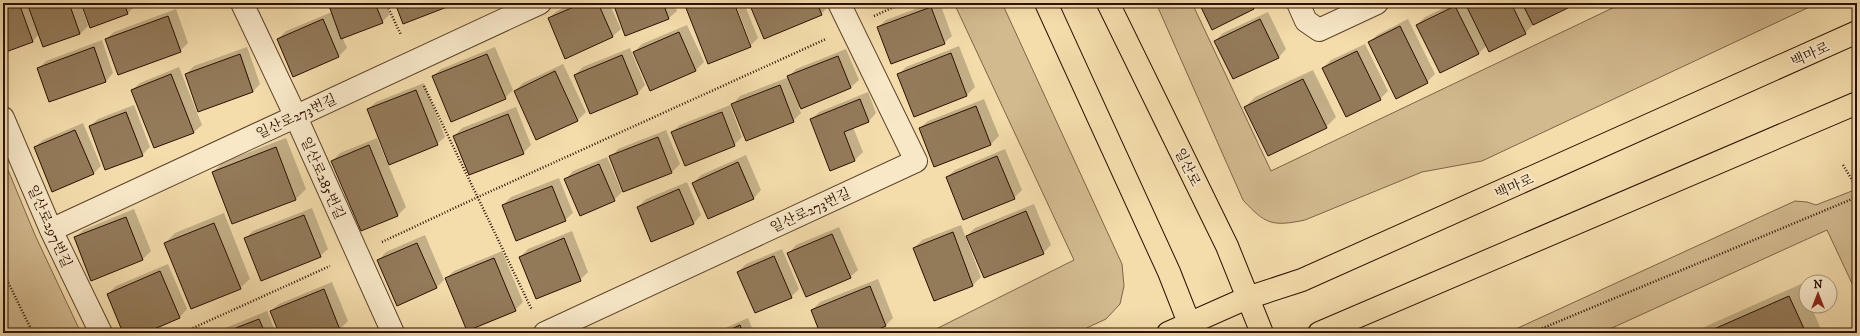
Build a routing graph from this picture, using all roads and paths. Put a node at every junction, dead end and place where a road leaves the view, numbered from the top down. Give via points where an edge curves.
1 (242, 3) edge
2 (386, 3) edge
3 (540, 3) edge
4 (839, 3) edge
5 (903, 3) edge
6 (1046, 3) edge
7 (1108, 3) edge
8 (1298, 3) edge
9 (1377, 3) edge
10 (874, 16) dead end
11 (1857, 32) edge
12 (400, 35) dead end
13 (826, 39) dead end
14 (424, 86) dead end
15 (1857, 103) edge
16 (296, 116) junction
17 (3, 118) edge
18 (1844, 165) dead end
19 (1857, 188) edge
20 (478, 197) junction
21 (1857, 197) edge
22 (51, 230) junction
23 (382, 242) dead end
24 (330, 266) dead end
25 (3, 272) edge
26 (1247, 298) junction
27 (532, 310) dead end
28 (1191, 328) edge
29 (33, 333) edge
30 (101, 333) edge
31 (182, 333) edge
32 (393, 333) edge
33 (545, 333) edge
34 (1168, 333) edge
35 (1262, 333) edge
36 (1319, 333) edge
37 (1531, 333) edge

1 - 16 street, 일산로285번길
2 - 12 path
3 - 16 street, 일산로273번길
4 - 33 street, 일산로273번길 via 916,160
5 - 10 path
6 - 28 main road via 1169,272
7 - 26 main road, 일산로 via 1227,246
8 - 9 street via 1306,21 1319,30
11 - 26 main road, 백마로 via 1302,280
13 - 20 path
14 - 20 path
15 - 36 main road
16 - 22 street, 일산로273번길
16 - 32 street, 일산로285번길
17 - 22 street, 일산로297번길
18 - 19 path
20 - 23 path
20 - 27 path
21 - 37 path
22 - 30 street, 일산로297번길
24 - 31 path
25 - 29 path
26 - 28 main road, 백마로
26 - 35 main road, 일산로
28 - 34 main road, 백마로

